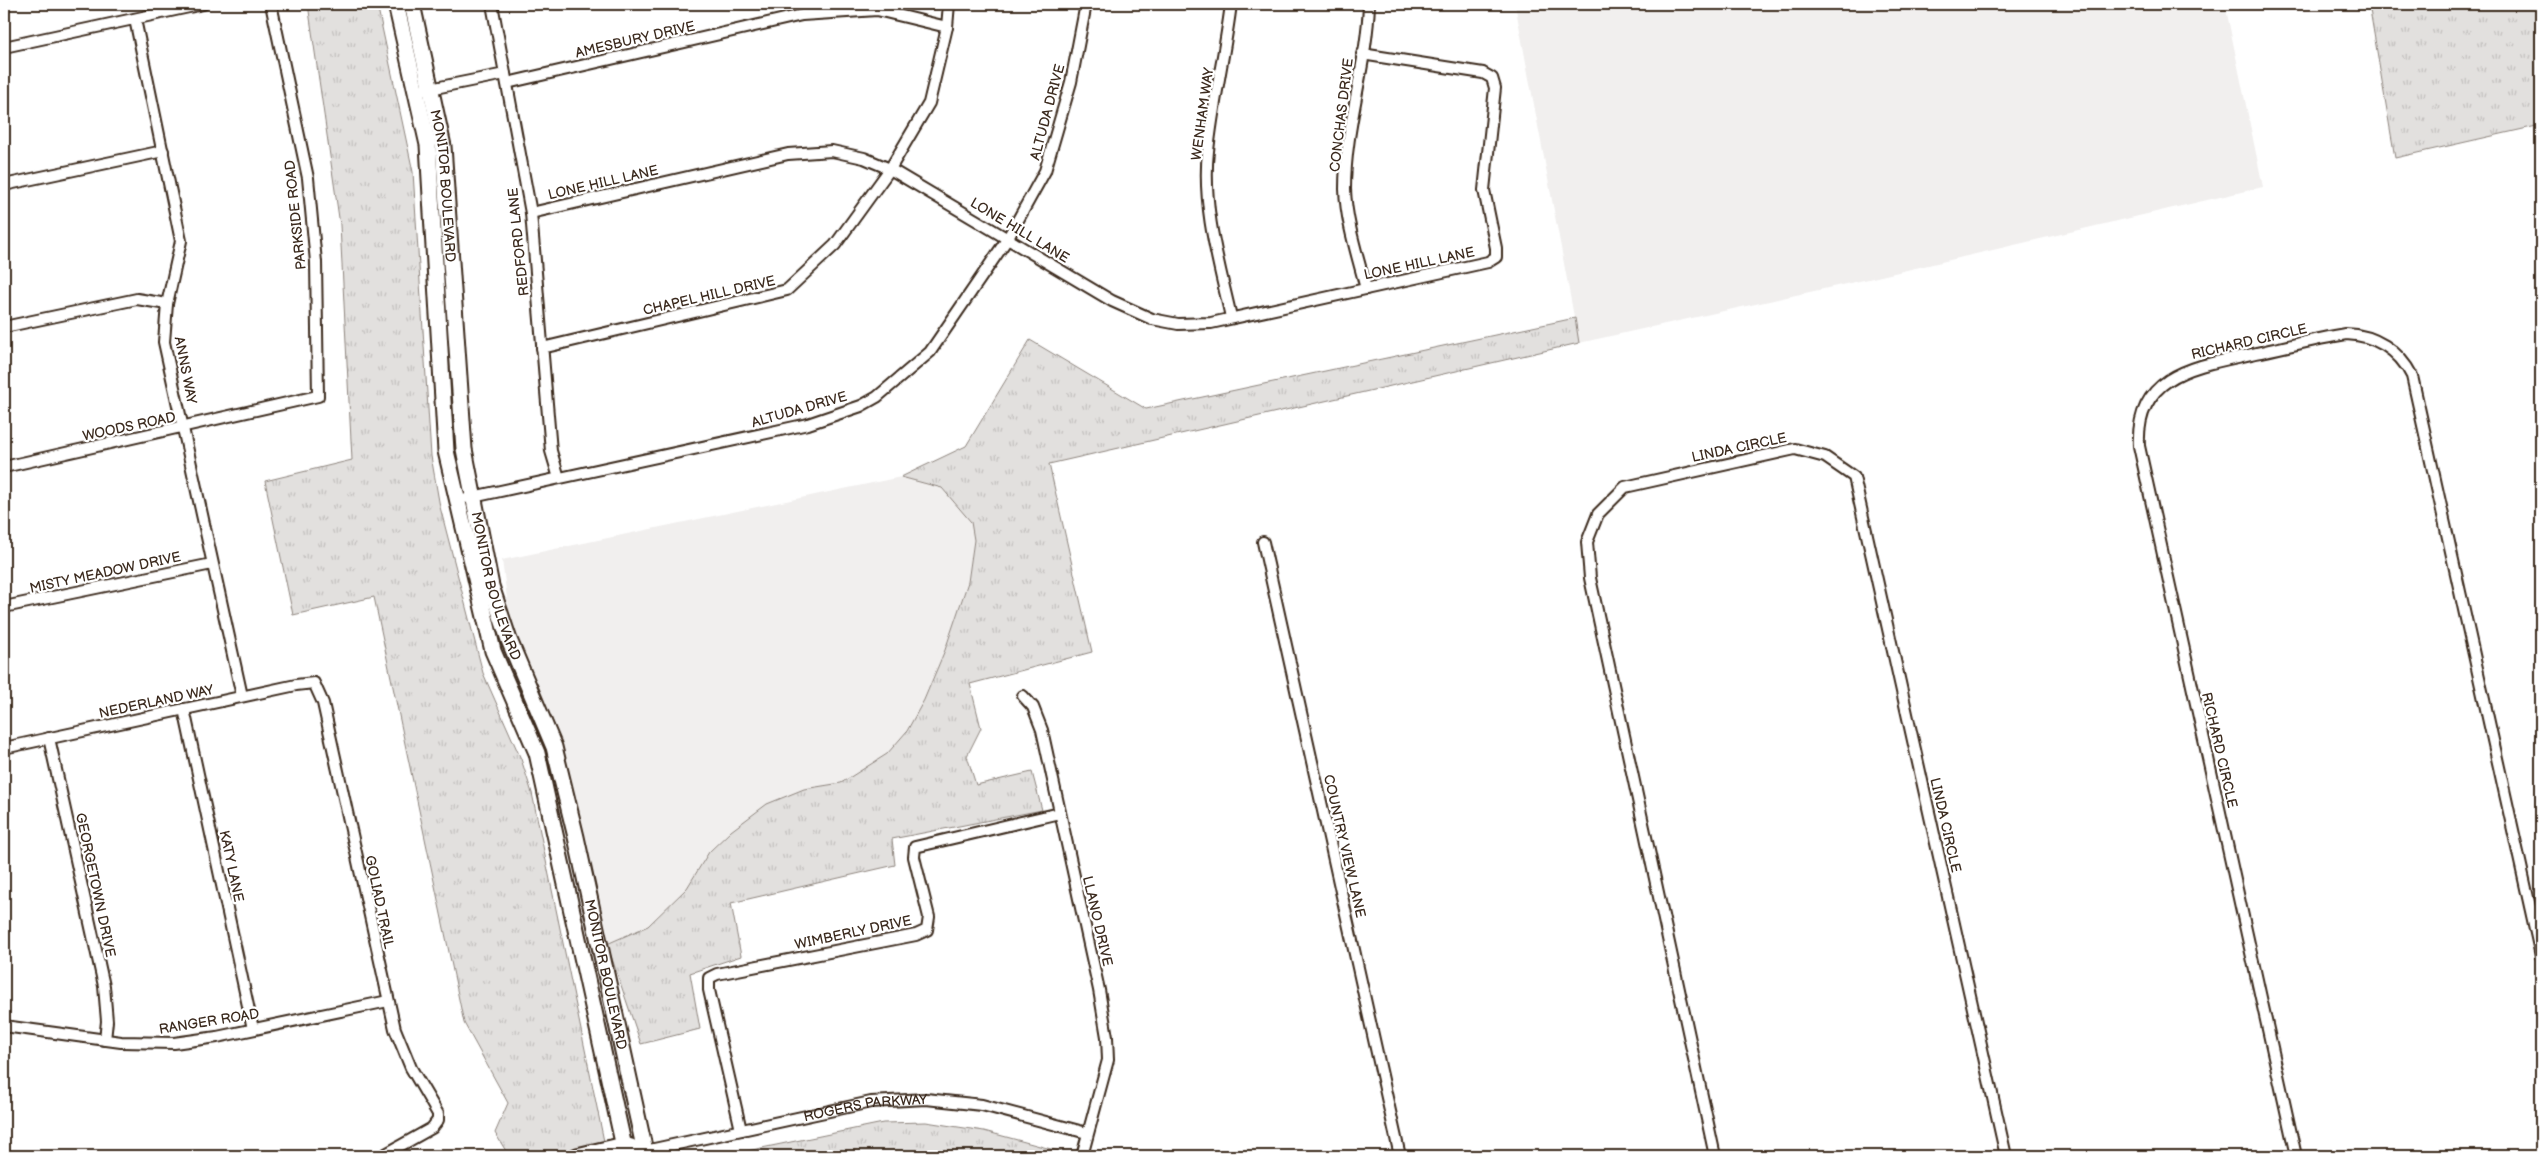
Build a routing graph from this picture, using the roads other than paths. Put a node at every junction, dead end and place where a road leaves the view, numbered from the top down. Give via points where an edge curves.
1 (204, 4) edge
2 (271, 4) edge
3 (396, 4) edge
4 (412, 4) edge
5 (492, 4) edge
6 (949, 4) edge
7 (1086, 4) edge
8 (1231, 4) edge
9 (1369, 4) edge
10 (135, 19) junction
11 (947, 27) junction
12 (4, 47) edge
13 (1362, 54) junction
14 (506, 78) junction
15 (423, 90) junction
16 (163, 150) junction
17 (890, 169) junction
18 (4, 185) edge
19 (531, 213) junction
20 (1008, 238) junction
21 (1366, 289) junction
22 (167, 304) junction
23 (1231, 317) junction
24 (4, 327) edge
25 (542, 348) junction
26 (318, 396) joint
27 (184, 428) junction
28 (4, 467) edge
29 (559, 478) junction
30 (473, 496) junction
31 (457, 500) junction
32 (1263, 542) dead end
33 (212, 564) junction
34 (4, 607) edge
35 (314, 683) joint
36 (242, 696) junction
37 (1023, 696) dead end
38 (184, 709) junction
39 (49, 738) junction
40 (4, 748) edge
41 (1060, 814) junction
42 (2541, 956) edge
43 (388, 1001) junction
44 (4, 1026) edge
45 (253, 1029) junction
46 (105, 1040) junction
47 (740, 1130) junction
48 (1087, 1133) junction
49 (625, 1150) edge
50 (643, 1155) edge
51 (382, 1156) edge
52 (577, 1156) edge
53 (1082, 1156) edge
54 (1400, 1156) edge
55 (1716, 1156) edge
56 (2006, 1156) edge
57 (2296, 1156) edge

1 - 10 street
2 - 26 street, PARKSIDE ROAD via 308,178 316,262
3 - 15 street, MONITOR BOULEVARD
4 - 15 street, MONITOR BOULEVARD
5 - 14 street, REDFORD LANE
6 - 11 street, CHAPEL HILL DRIVE
7 - 20 street, ALTUDA DRIVE via 1071,82 1045,171
8 - 23 street, WENHAM WAY via 1208,161 1208,206
9 - 13 street, CONCHAS DRIVE
10 - 12 street
10 - 16 street, ANNS WAY
11 - 14 street, AMESBURY DRIVE via 877,10 802,15
11 - 17 street, CHAPEL HILL DRIVE via 929,103
13 - 21 street, CONCHAS DRIVE via 1345,190 1354,245
13 - 21 street, LONE HILL LANE via 1483,73 1492,78 1495,88 1484,190 1496,258
14 - 15 street, AMESBURY DRIVE
14 - 19 street, REDFORD LANE
15 - 30 street, MONITOR BOULEVARD via 443,146 464,449
15 - 31 street, MONITOR BOULEVARD via 446,451
16 - 18 street
16 - 22 street, ANNS WAY via 181,241
17 - 19 street, LONE HILL LANE via 864,158 832,151 788,154
17 - 20 street, LONE HILL LANE
17 - 25 street, CHAPEL HILL DRIVE via 835,245 788,290
19 - 25 street, REDFORD LANE
20 - 23 street, LONE HILL LANE via 1112,301 1152,319 1178,324 1211,323
20 - 29 street, ALTUDA DRIVE via 930,352 900,379 861,406 808,424
21 - 23 street, LONE HILL LANE
22 - 24 street via 137,299
22 - 27 street, ANNS WAY via 164,342
25 - 29 street, REDFORD LANE via 551,451
26 - 27 street, WOODS ROAD
27 - 28 street, WOODS ROAD
27 - 33 street, ANNS WAY
29 - 30 street, ALTUDA DRIVE
30 - 31 street, ALTUDA DRIVE
30 - 50 street, MONITOR BOULEVARD via 491,586 508,640 554,747
31 - 49 street, MONITOR BOULEVARD via 493,651 537,753
32 - 54 street, COUNTRY VIEW LANE
33 - 34 street, MISTY MEADOW DRIVE
33 - 36 street, ANNS WAY
35 - 36 street, NEDERLAND WAY
35 - 43 street, GOLIAD TRAIL via 323,703
36 - 38 street, NEDERLAND WAY
37 - 41 street, LLANO DRIVE via 1033,707 1042,730
38 - 39 street, NEDERLAND WAY
38 - 45 street, KATY LANE
39 - 40 street, NEDERLAND WAY
39 - 46 street, GEORGETOWN DRIVE via 104,986
41 - 47 street, WIMBERLY DRIVE via 915,847 914,857 929,917 927,930 916,935 709,978
41 - 48 street, LLANO DRIVE via 1107,1037 1108,1060
42 - 57 street, RICHARD CIRCLE via 2408,367 2384,345 2359,335 2346,334 2200,365 2169,378 2151,396 2144,410 2139,427 2139,446
43 - 45 street, RANGER ROAD
43 - 51 street, GOLIAD TRAIL via 400,1045 438,1114 438,1120 432,1128
44 - 46 street, RANGER ROAD
45 - 46 street, RANGER ROAD via 174,1043
47 - 48 street, ROGERS PARKWAY via 871,1102 926,1099 982,1105
47 - 50 street, ROGERS PARKWAY
48 - 53 street, LLANO DRIVE
49 - 50 street, ROGERS PARKWAY
49 - 52 street, ROGERS PARKWAY
55 - 56 street, LINDA CIRCLE via 1592,587 1587,542 1598,514 1625,487 1795,449 1825,457 1854,478

